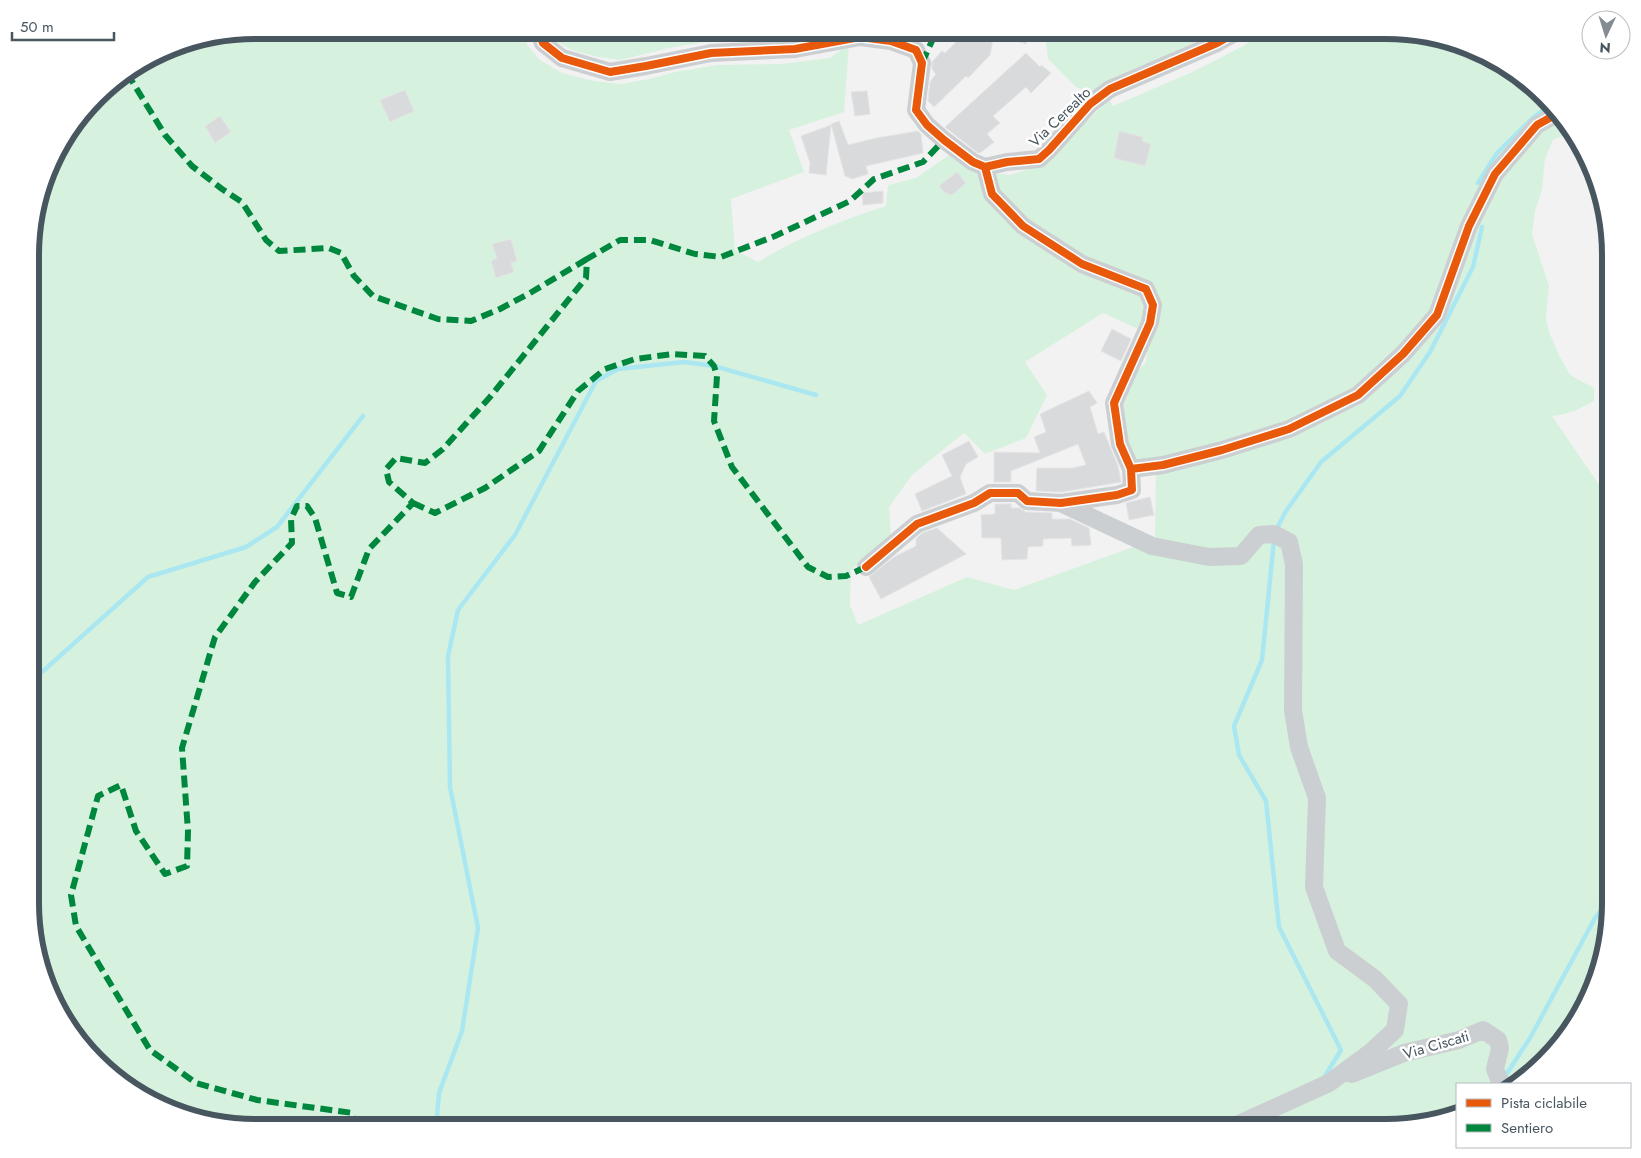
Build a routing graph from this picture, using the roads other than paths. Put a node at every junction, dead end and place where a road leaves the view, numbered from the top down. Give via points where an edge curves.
1 (542, 39) edge
2 (849, 39) edge
3 (876, 39) edge
4 (1224, 39) edge
5 (1553, 116) edge
6 (985, 167) junction
7 (1131, 469) junction
8 (1061, 503) junction
9 (866, 567) dead end
10 (1329, 1083) junction
11 (1501, 1083) edge
12 (1250, 1119) edge

1 - 2 street via 562,58 610,72 711,53 795,49
3 - 6 street via 916,50 922,63 916,110 944,140
4 - 6 street, Via Cerealto via 1110,89 1090,104 1039,159
5 - 7 street via 1537,125 1495,174 1469,226 1437,315 1404,354 1358,395 1289,429 1222,450
6 - 7 street via 992,194 1023,226 1082,264 1146,289 1153,305 1150,323 1114,403 1120,444
7 - 8 street via 1132,490
8 - 9 street via 1027,501 1018,494 990,493 974,503 917,524
8 - 10 street via 1152,546 1209,557 1241,556 1259,535 1274,534 1289,542 1294,564 1293,710 1299,746 1317,798 1314,887 1337,951 1376,979 1400,1004 1395,1030
10 - 11 street, Via Ciscati via 1404,1053 1459,1040 1483,1030 1498,1040 1500,1048 1495,1069
10 - 12 street

